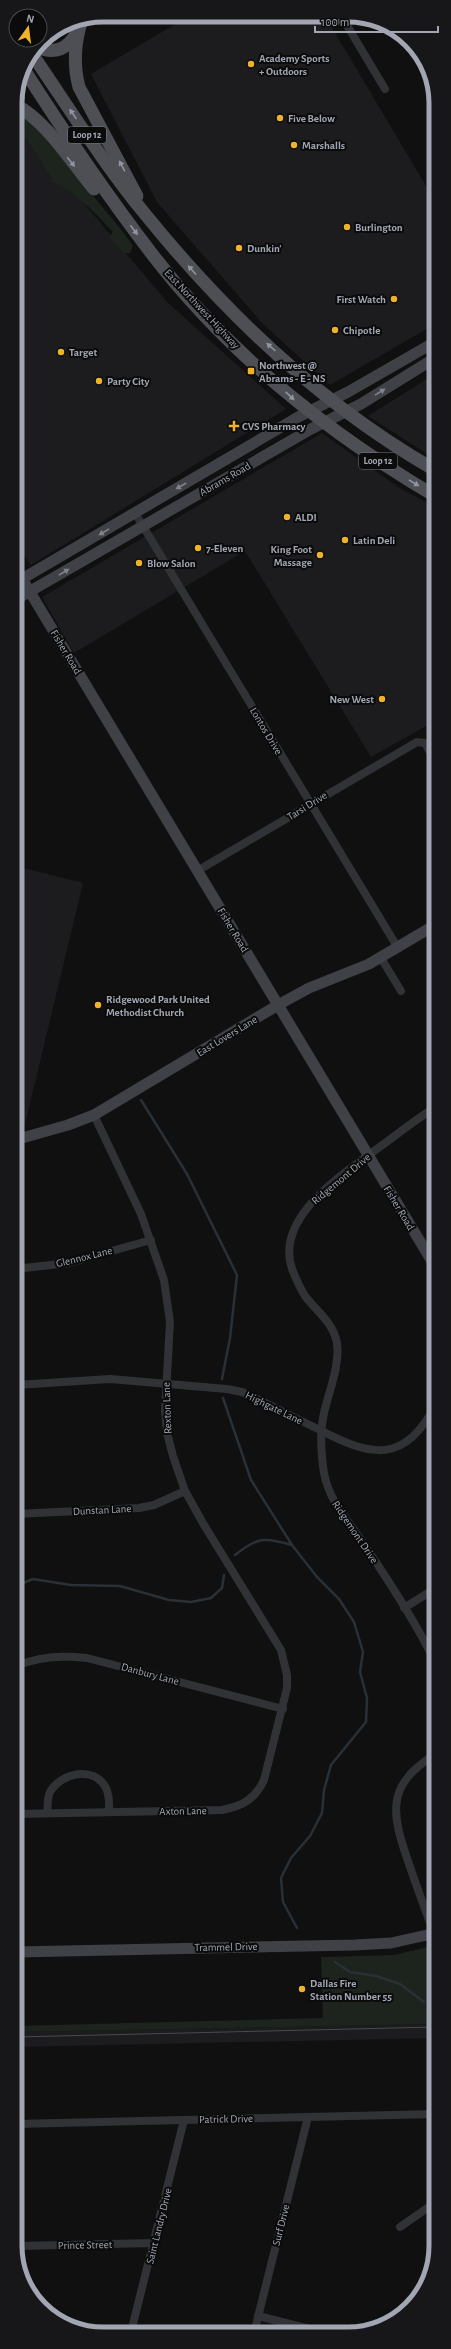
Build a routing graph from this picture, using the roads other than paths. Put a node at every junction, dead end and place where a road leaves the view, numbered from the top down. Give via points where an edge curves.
1 (345, 22) edge
2 (79, 26) edge
3 (80, 26) edge
4 (43, 49) edge
5 (36, 59) edge
6 (27, 76) edge
7 (385, 89) dead end
8 (22, 110) edge
9 (145, 214) junction
10 (123, 216) junction
11 (164, 236) junction
12 (148, 249) junction
13 (429, 345) edge
14 (429, 362) edge
15 (332, 400) junction
16 (309, 411) junction
17 (346, 411) junction
18 (324, 422) junction
19 (429, 466) edge
20 (429, 492) edge
21 (136, 513) junction
22 (143, 526) junction
23 (22, 579) edge
24 (22, 584) edge
25 (30, 591) junction
26 (22, 596) edge
27 (429, 750) edge
28 (310, 803) junction
29 (197, 871) junction
30 (429, 929) edge
31 (398, 948) junction
32 (381, 958) junction
33 (401, 991) dead end
34 (278, 1005) junction
35 (429, 1111) edge
36 (94, 1115) junction
37 (22, 1138) edge
38 (367, 1155) junction
39 (151, 1240) junction
40 (429, 1257) edge
41 (22, 1268) edge
42 (165, 1384) junction
43 (22, 1386) edge
44 (429, 1415) edge
45 (322, 1432) junction
46 (185, 1491) junction
47 (22, 1514) edge
48 (429, 1592) edge
49 (404, 1608) junction
50 (429, 1652) edge
51 (22, 1664) edge
52 (283, 1709) junction
53 (429, 1759) edge
54 (109, 1812) junction
55 (47, 1813) junction
56 (22, 1814) edge
57 (429, 1917) edge
58 (429, 1936) edge
59 (22, 1952) edge
60 (429, 2114) edge
61 (308, 2117) junction
62 (184, 2120) junction
63 (22, 2124) edge
64 (429, 2207) edge
65 (400, 2228) dead end
66 (155, 2243) junction
67 (22, 2246) edge
68 (258, 2316) junction
69 (132, 2327) edge
70 (255, 2327) edge
71 (302, 2327) edge

1 - 7 street
2 - 4 main road via 72,42 60,50
9 -> 3 main road via 133,184 79,87 76,52
9 -> 5 main road, East Northwest Highway / Loop 12 via 105,161
6 - 10 main road, East Northwest Highway / Loop 12
8 -> 10 main road via 36,120 104,202
9 - 11 main road, East Northwest Highway / Loop 12
10 -> 12 main road, East Northwest Highway / Loop 12
11 - 12 main road
15 -> 11 main road, East Northwest Highway / Loop 12 via 218,298
12 -> 16 main road, East Northwest Highway / Loop 12 via 184,293 226,336
13 - 15 street, Abrams Road
17 -> 14 street, Abrams Road
15 - 16 street, Abrams Road
15 - 17 main road, East Northwest Highway / Loop 12
16 - 18 main road, East Northwest Highway / Loop 12
16 -> 21 street, Abrams Road
17 - 18 street, Abrams Road
17 - 19 main road, East Northwest Highway / Loop 12
18 -> 20 main road, East Northwest Highway / Loop 12 via 368,454
18 - 22 street, Abrams Road
21 - 22 street, Lontos Drive
21 -> 23 street, Abrams Road
25 -> 22 street, Abrams Road
22 - 28 street, Lontos Drive
24 - 25 street, Fisher Road
25 - 26 street, Abrams Road
25 - 29 street, Fisher Road
27 - 28 street, Tarsi Drive via 425,743 417,742
28 - 29 street, Tarsi Drive
28 - 31 street, Lontos Drive
29 - 34 street, Fisher Road
30 - 31 street, East Lovers Lane
31 - 32 street, East Lovers Lane
32 - 33 street
32 - 34 street, East Lovers Lane via 309,988
34 - 36 street, East Lovers Lane
34 - 38 street, Fisher Road
35 - 38 street, Ridgemont Drive
36 - 37 street, East Lovers Lane
36 - 39 street, Rexton Lane
38 - 40 street, Fisher Road
38 - 45 street, Ridgemont Drive via 304,1211 292,1236 291,1266 298,1283 306,1297 328,1321 337,1345
39 - 41 street, Glennox Lane via 69,1263
39 - 42 street, Rexton Lane via 168,1301 170,1341
42 - 43 street, Highgate Lane via 110,1379
42 - 45 street, Highgate Lane via 242,1392
42 - 46 street, Rexton Lane via 167,1434
44 - 45 street, Highgate Lane via 417,1433 401,1445 392,1448 372,1451 360,1449
45 - 49 street, Ridgemont Drive via 324,1472 328,1489 335,1504 364,1543
46 - 47 street, Dunstan Lane via 154,1505 139,1508
46 - 52 street, Rexton Lane via 281,1650 287,1675
48 - 49 street
49 - 50 street, Ridgemont Drive
51 - 52 street, Danbury Lane via 48,1657 68,1655 87,1658
52 - 54 street, Axton Lane via 264,1780 260,1789 245,1804 222,1810
53 - 57 street via 412,1771 404,1782 399,1793 395,1820
54 - 55 street, Axton Lane
54 - 55 street via 110,1798 105,1787 92,1776 75,1774 58,1781 50,1794
55 - 56 street, Axton Lane
58 - 59 street, Trammel Drive via 414,1940 369,1944
60 - 61 street, Patrick Drive
61 - 62 street, Patrick Drive
61 - 68 street, Surf Drive
62 - 63 street, Patrick Drive
62 - 66 street, Saint Landry Drive
64 - 65 street
66 - 67 street, Prince Street
66 - 69 street, Saint Landry Drive
68 - 70 street, Surf Drive
68 - 71 street

